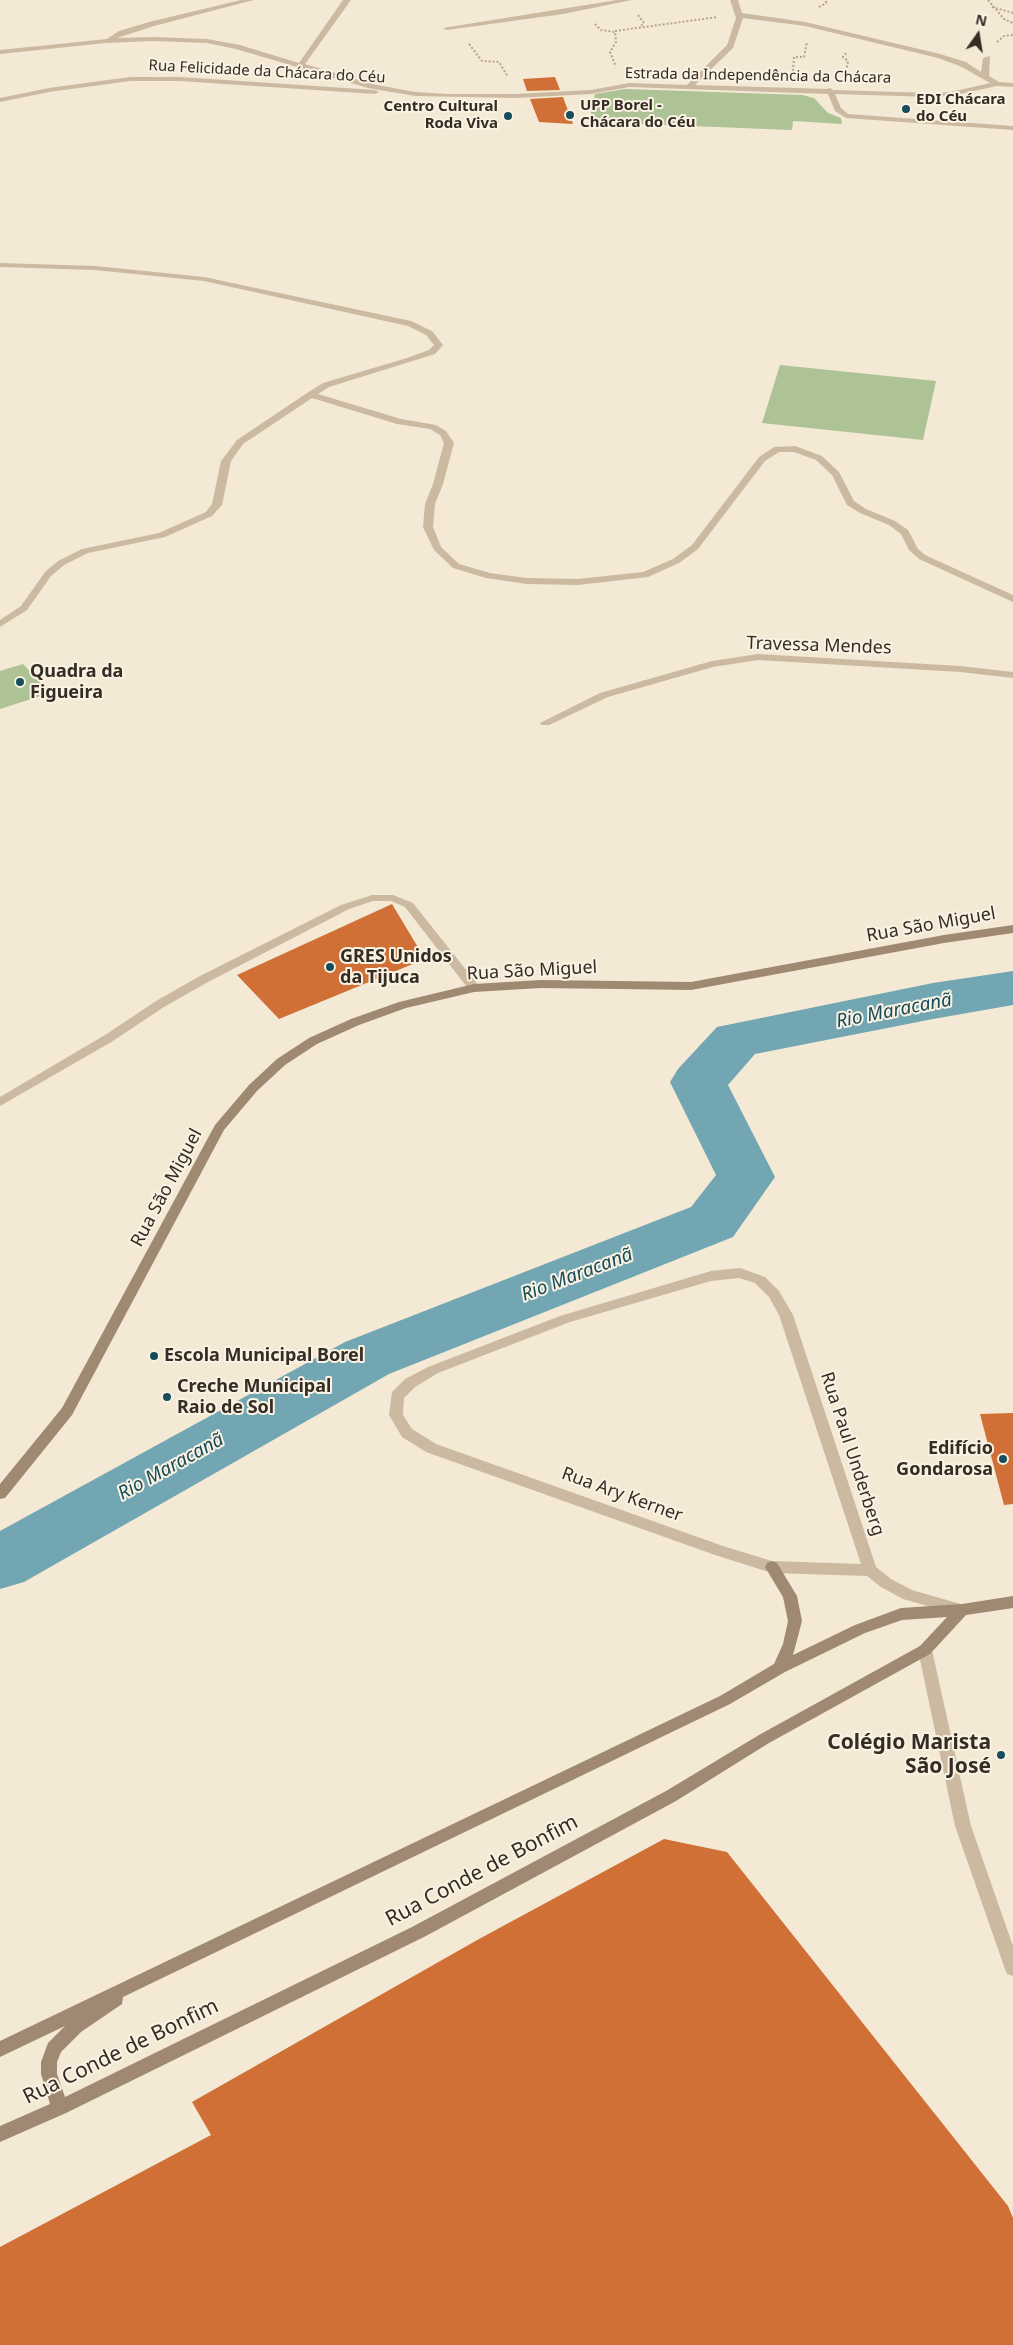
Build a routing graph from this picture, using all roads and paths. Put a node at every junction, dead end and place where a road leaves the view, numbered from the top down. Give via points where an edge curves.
1 (250, 0) edge
2 (347, 0) edge
3 (628, 0) edge
4 (734, 0) edge
5 (988, 0) edge
6 (992, 6) junction
7 (584, 9) junction
8 (1013, 13) edge
9 (739, 15) junction
10 (1013, 23) edge
11 (470, 25) junction
12 (447, 28) dead end
13 (826, 29) junction
14 (615, 32) junction
15 (858, 36) junction
16 (106, 41) junction
17 (0, 52) edge
18 (988, 58) dead end
19 (301, 65) junction
20 (616, 68) dead end
21 (985, 78) junction
22 (998, 84) junction
23 (1013, 84) edge
24 (690, 86) junction
25 (790, 89) junction
26 (830, 90) junction
27 (842, 91) junction
28 (415, 94) junction
29 (515, 96) junction
30 (0, 100) edge
31 (1013, 128) edge
32 (0, 265) edge
33 (310, 395) junction
34 (1013, 599) edge
35 (0, 624) edge
36 (1013, 675) edge
37 (545, 723) dead end
38 (1013, 929) edge
39 (474, 988) junction
40 (0, 1102) edge
41 (398, 1396) joint
42 (0, 1494) edge
43 (772, 1567) junction
44 (870, 1570) junction
45 (1013, 1602) edge
46 (962, 1610) junction
47 (925, 1650) junction
48 (780, 1668) junction
49 (1013, 1969) edge
50 (150, 1975) junction
51 (0, 2049) edge
52 (60, 2108) junction
53 (0, 2134) edge

1 - 16 street via 152,24
2 - 19 street
3 - 7 street
4 - 9 street
5 - 6 path
6 - 8 path
6 - 10 path via 1004,19
7 - 11 street
7 - 14 path via 601,30
9 - 13 street
9 - 14 path
9 - 24 street via 730,46
11 - 12 street
11 - 29 path via 475,35 468,43 482,61 499,62
13 - 15 street
13 - 25 path via 808,39 804,57 794,57
14 - 20 path via 616,42 610,52
15 - 21 street via 940,56 963,64
15 - 27 path via 843,57 848,61
16 - 17 street, Estrada da Independência da Chácara
16 - 19 street, Estrada da Independência da Chácara via 208,41
18 - 21 street
19 - 28 street, Estrada da Independência da Chácara via 371,86
21 - 22 street
22 - 23 street, Estrada da Independência da Chácara
22 - 27 street, Estrada da Independência da Chácara via 932,95
24 - 25 street, Estrada da Independência da Chácara
24 - 29 street, Estrada da Independência da Chácara via 629,85 591,92
25 - 26 street, Estrada da Independência da Chácara
26 - 27 street, Estrada da Independência da Chácara
26 - 31 street via 838,109 846,116
28 - 29 street, Estrada da Independência da Chácara
28 - 30 street, Rua Felicidade da Chácara do Céu via 138,79 49,90
32 - 33 street via 95,268 204,279 411,324 429,333 439,345 432,352 326,385
33 - 34 street via 400,422 433,427 443,433 448,443 430,504 428,527 437,548 456,566 489,576 578,582 645,575 676,561 694,547 762,459 778,449 795,449 819,458 836,474 850,503 905,532 914,550 922,557
33 - 35 street via 240,442 226,461 217,505 209,514 162,535 85,551 62,563 48,574 24,608
36 - 37 street, Travessa Mendes via 951,668 758,658 712,664 614,692
38 - 39 main road, Rua São Miguel via 691,986 541,984
39 - 40 street via 408,905 393,898 372,898 345,908 204,979
39 - 42 main road, Rua São Miguel via 403,1005 313,1041 282,1062 253,1088 219,1128 66,1411
41 - 43 street, Rua Ary Kerner via 396,1415 403,1427 431,1448
41 - 44 street, Rua Paul Underberg via 410,1382 433,1370 565,1319 711,1276 740,1273 760,1280 774,1294 786,1315
43 - 44 street, Rua Ary Kerner
43 - 48 main road via 790,1596 795,1621
44 - 46 street via 908,1595
45 - 46 main road
46 - 47 main road, Rua Conde de Bonfim
46 - 48 main road via 901,1614 860,1629
47 - 49 street via 963,1826
47 - 52 main road, Rua Conde de Bonfim via 764,1739 671,1796 418,1932
48 - 50 main road via 725,1700
50 - 51 main road
50 - 52 main road via 76,2027 54,2048 49,2074
52 - 53 main road, Rua Conde de Bonfim

